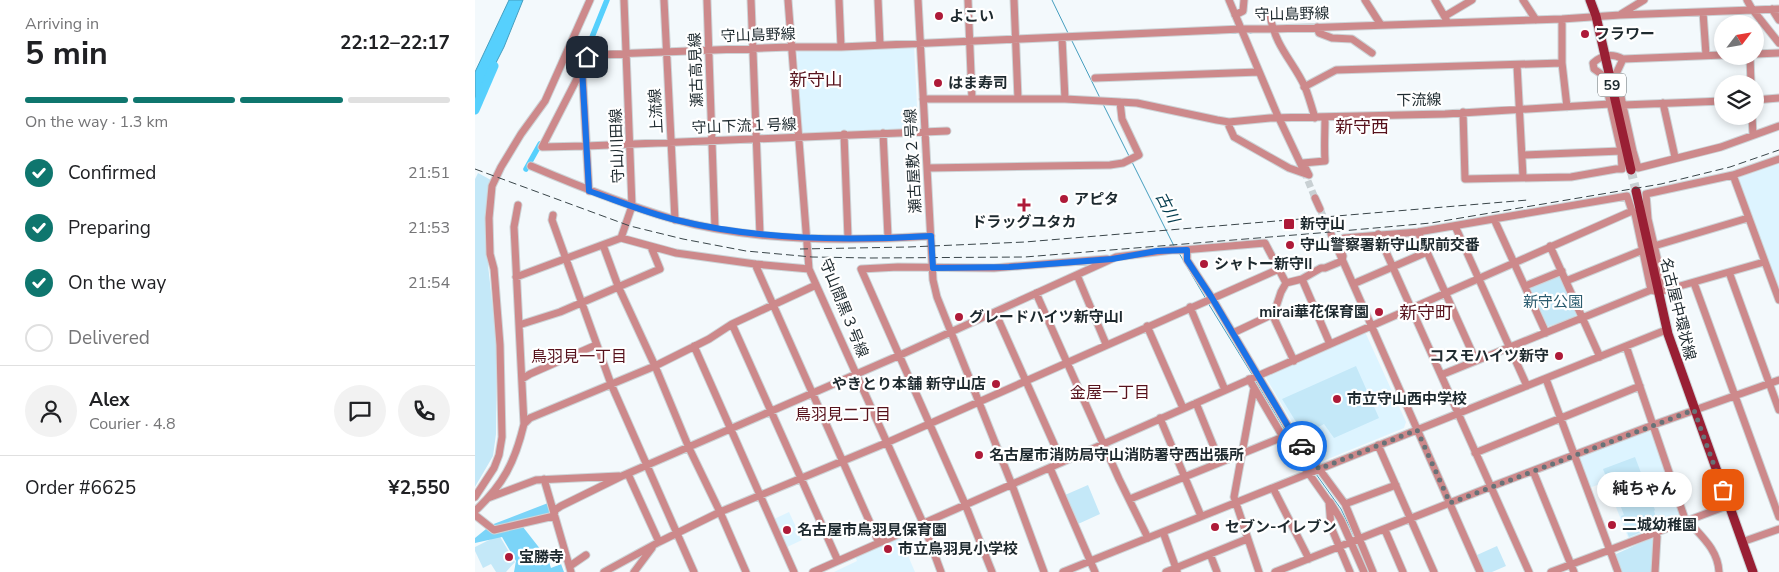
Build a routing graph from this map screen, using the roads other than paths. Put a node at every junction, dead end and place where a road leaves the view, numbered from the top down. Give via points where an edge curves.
1 (590, 0) edge
2 (624, 0) edge
3 (664, 0) edge
4 (707, 0) edge
5 (751, 0) edge
6 (788, 0) edge
7 (839, 0) edge
8 (878, 0) edge
9 (919, 0) edge
10 (968, 0) edge
11 (1014, 0) edge
12 (1229, 0) edge
13 (1244, 0) edge
14 (1365, 0) edge
15 (1435, 0) edge
16 (1472, 0) edge
17 (1523, 0) edge
18 (1590, 0) edge
19 (1644, 0) edge
20 (1747, 0) edge
21 (1776, 9) edge
22 (1752, 10) junction
23 (1703, 12) junction
24 (1235, 15) junction
25 (1620, 15) junction
26 (1270, 16) dead end
27 (1445, 16) junction
28 (1596, 16) junction
29 (1562, 19) junction
30 (1536, 20) junction
31 (1779, 20) edge
32 (1449, 23) junction
33 (1381, 25) junction
34 (1317, 28) junction
35 (1241, 29) junction
36 (1273, 29) junction
37 (1064, 37) junction
38 (1016, 40) junction
39 (969, 41) junction
40 (921, 43) junction
41 (1779, 43) edge
42 (880, 45) junction
43 (792, 47) junction
44 (841, 47) junction
45 (753, 49) junction
46 (709, 50) junction
47 (667, 51) junction
48 (627, 52) junction
49 (1371, 53) dead end
50 (1779, 53) edge
51 (1764, 54) edge
52 (1706, 55) junction
53 (1714, 55) edge
54 (1605, 56) junction
55 (1623, 59) junction
56 (1562, 63) junction
57 (1517, 65) junction
58 (582, 68) junction
59 (1259, 72) junction
60 (1095, 78) dead end
61 (1304, 87) junction
62 (1779, 98) edge
63 (923, 99) junction
64 (972, 99) junction
65 (1018, 99) junction
66 (1065, 99) junction
67 (1764, 99) edge
68 (1714, 101) edge
69 (1120, 102) junction
70 (1663, 103) junction
71 (1610, 104) junction
72 (1623, 105) junction
73 (1567, 107) junction
74 (1520, 110) junction
75 (1463, 112) junction
76 (1315, 118) junction
77 (1325, 118) junction
78 (1280, 119) junction
79 (1229, 122) junction
80 (1752, 125) edge
81 (1779, 126) edge
82 (947, 131) dead end
83 (925, 132) junction
84 (883, 133) junction
85 (844, 134) junction
86 (1753, 135) junction
87 (800, 138) junction
88 (756, 139) junction
89 (712, 141) junction
90 (671, 143) junction
91 (631, 144) junction
92 (586, 146) junction
93 (1621, 151) junction
94 (1523, 155) junction
95 (1675, 158) junction
96 (1779, 159) edge
97 (531, 166) dead end
98 (927, 168) junction
99 (1301, 168) junction
100 (1631, 170) tunnel mouth
101 (1733, 175) junction
102 (1523, 177) junction
103 (589, 191) junction
104 (1636, 191) tunnel mouth
105 (1315, 198) tunnel mouth
106 (519, 205) dead end
107 (632, 206) junction
108 (1320, 209) tunnel mouth
109 (1631, 211) junction
110 (553, 216) dead end
111 (1749, 218) junction
112 (1494, 219) junction
113 (675, 220) junction
114 (1455, 226) junction
115 (715, 228) junction
116 (1418, 232) junction
117 (1331, 234) tunnel mouth
118 (1378, 234) junction
119 (760, 235) junction
120 (931, 236) junction
121 (888, 237) junction
122 (621, 238) junction
123 (807, 238) junction
124 (848, 238) junction
125 (603, 245) junction
126 (1551, 246) junction
127 (1654, 246) junction
128 (651, 247) junction
129 (1185, 250) junction
130 (1643, 250) junction
131 (1427, 252) junction
132 (565, 259) junction
133 (1112, 259) junction
134 (1342, 261) junction
135 (1513, 262) junction
136 (1764, 262) junction
137 (755, 264) junction
138 (1393, 267) junction
139 (933, 268) junction
140 (809, 269) junction
141 (1279, 269) junction
142 (1562, 271) junction
143 (1729, 272) junction
144 (1077, 275) junction
145 (516, 277) junction
146 (1478, 277) junction
147 (1302, 279) junction
148 (1566, 281) junction
149 (1286, 283) junction
150 (1694, 283) junction
151 (1353, 284) junction
152 (618, 286) junction
153 (816, 286) junction
154 (1525, 286) junction
155 (1655, 291) junction
156 (1036, 293) junction
157 (1445, 293) junction
158 (1212, 298) junction
159 (1779, 300) edge
160 (581, 302) junction
161 (773, 305) junction
162 (1190, 307) junction
163 (1411, 308) junction
164 (995, 312) junction
165 (1273, 316) junction
166 (1583, 318) junction
167 (731, 324) junction
168 (519, 325) junction
169 (1147, 326) junction
170 (1371, 326) junction
171 (1667, 330) junction
172 (950, 332) junction
173 (1233, 333) junction
174 (1546, 333) junction
175 (1106, 344) junction
176 (1330, 344) junction
177 (597, 345) junction
178 (694, 346) junction
179 (1626, 346) junction
180 (1510, 347) junction
181 (898, 356) junction
182 (1600, 357) junction
183 (1294, 360) junction
184 (1476, 361) junction
185 (1067, 362) junction
186 (655, 366) junction
187 (856, 374) junction
188 (1259, 375) junction
189 (1441, 375) junction
190 (522, 379) junction
191 (1249, 379) junction
192 (1546, 379) junction
193 (1026, 380) junction
194 (1779, 380) edge
195 (611, 384) junction
196 (1769, 384) junction
197 (1527, 386) junction
198 (1640, 386) junction
199 (1254, 388) junction
200 (1225, 390) junction
201 (813, 393) junction
202 (1735, 396) junction
203 (978, 401) junction
204 (1196, 402) junction
205 (1183, 408) junction
206 (1694, 410) junction
207 (1779, 410) edge
208 (771, 411) junction
209 (1458, 414) junction
210 (1160, 418) junction
211 (1560, 418) junction
212 (524, 424) junction
213 (929, 424) junction
214 (1653, 425) junction
215 (731, 429) junction
216 (1417, 430) junction
217 (1283, 437) junction
218 (886, 442) junction
219 (1104, 444) junction
220 (1378, 446) junction
221 (689, 448) junction
222 (1475, 452) junction
223 (1243, 453) junction
224 (1574, 456) junction
225 (843, 461) junction
226 (1062, 462) junction
227 (1221, 462) junction
228 (648, 466) junction
229 (1050, 468) junction
230 (1314, 471) junction
231 (1533, 471) junction
232 (625, 475) junction
233 (801, 478) junction
234 (1185, 478) junction
235 (544, 479) junction
236 (1011, 485) junction
237 (1396, 485) junction
238 (1490, 487) junction
239 (1273, 488) junction
240 (760, 496) junction
241 (475, 497) edge
242 (488, 498) junction
243 (1130, 499) junction
244 (1329, 502) junction
245 (1235, 503) junction
246 (1450, 503) junction
247 (965, 504) junction
248 (1345, 504) junction
249 (1729, 505) junction
250 (720, 512) junction
251 (475, 513) edge
252 (554, 516) junction
253 (1201, 516) junction
254 (1779, 517) edge
255 (1411, 519) junction
256 (1687, 522) junction
257 (923, 523) junction
258 (1779, 529) edge
259 (1385, 530) junction
260 (1163, 532) junction
261 (1656, 532) junction
262 (678, 533) junction
263 (1148, 538) junction
264 (1247, 539) junction
265 (1360, 540) junction
266 (659, 542) junction
267 (1742, 542) junction
268 (879, 543) junction
269 (1351, 543) junction
270 (1340, 547) junction
271 (652, 548) junction
272 (1609, 550) junction
273 (1210, 554) junction
274 (586, 555) dead end
275 (1309, 559) junction
276 (838, 561) junction
277 (1091, 561) junction
278 (641, 564) junction
279 (1571, 564) junction
280 (570, 569) edge
281 (1177, 570) edge
282 (1285, 570) edge
283 (604, 572) edge
284 (634, 572) edge
285 (645, 572) edge
286 (695, 572) edge
287 (747, 572) edge
288 (794, 572) edge
289 (813, 572) edge
290 (941, 572) edge
291 (992, 572) edge
292 (1044, 572) edge
293 (1063, 572) edge
294 (1095, 572) edge
295 (1166, 572) edge
296 (1217, 572) edge
297 (1259, 572) edge
298 (1275, 572) edge
299 (1350, 572) edge
300 (1364, 572) edge
301 (1373, 572) edge
302 (1403, 572) edge
303 (1434, 572) edge
304 (1480, 572) edge
305 (1529, 572) edge
306 (1551, 572) edge
307 (1574, 572) edge
308 (1618, 572) edge
309 (1655, 572) edge
310 (1719, 572) edge
311 (1753, 572) edge

1 - 241 street via 545,101 521,134 492,186 490,254 500,345 502,436 499,455
2 - 48 street, 守山川田線
3 - 47 street, 上流線
4 - 46 street, 瀬古高見線
5 - 45 street
6 - 43 street, 守山間黒３号線
7 - 44 street
8 - 42 street
9 - 40 street, 瀬古屋敷２号線
10 - 39 street
11 - 38 street
12 - 24 street
13 - 24 street via 1243,11
14 - 33 street
15 - 27 street
16 - 27 street
17 - 30 street
18 - 28 main road, 59
19 - 25 street
20 - 22 street
21 - 22 street, 守山島野線
21 - 31 street
22 - 23 street, 守山島野線
22 - 41 street
23 - 25 street, 守山島野線
23 - 52 street
24 - 35 street
25 - 28 street, 守山島野線
26 - 36 street
27 - 32 street
28 - 29 street, 守山島野線
28 - 54 main road, 59
29 - 30 street, 守山島野線
29 - 56 street
30 - 32 street, 守山島野線
32 - 33 street, 守山島野線
33 - 34 street, 守山島野線
34 - 36 street, 守山島野線
34 - 49 street via 1319,33 1332,38 1352,39
35 - 36 street, 守山島野線
35 - 37 street, 守山島野線
35 - 59 street
36 - 61 street
37 - 38 street, 守山島野線
37 - 66 street
38 - 39 street, 守山島野線
38 - 65 street
39 - 40 street, 守山島野線
39 - 64 street
40 - 42 street, 守山島野線
40 - 63 street, 瀬古屋敷２号線
42 - 44 street, 守山島野線
43 - 44 street, 守山島野線
43 - 45 street, 守山島野線
43 - 87 street, 守山間黒３号線
45 - 46 street, 守山島野線
45 - 88 street
46 - 47 street, 守山島野線
46 - 89 street, 瀬古高見線
47 - 48 street, 守山島野線
47 - 90 street, 上流線
48 - 58 street, 守山島野線 via 588,55
48 - 91 street, 守山川田線
50 - 51 street
52 - 53 street
52 - 55 street
54 - 55 street
54 - 71 street via 1593,63 1594,69 1604,76
54 - 100 main road, 59
55 - 72 street via 1616,74
56 - 57 street
56 - 73 street
57 - 61 street via 1336,70
57 - 74 street
58 - 92 street
58 - 92 street, 守山下流１号線 via 541,146
59 - 60 street
59 - 78 street
61 - 76 street
62 - 67 street
63 - 64 street, 下流線
63 - 83 street, 瀬古屋敷２号線
64 - 65 street, 下流線
65 - 66 street, 下流線
66 - 69 street, 下流線
68 - 70 street
69 - 79 street, 下流線
69 - 98 street via 1122,119 1139,155 1123,163
70 - 72 street
70 - 95 street
71 - 73 street, 下流線
71 - 93 street
72 - 95 street via 1638,168
73 - 74 street, 下流線
74 - 75 street, 下流線
74 - 94 street
75 - 77 street, 下流線
75 - 102 street via 1465,179
76 - 77 street, 下流線
76 - 78 street, 下流線
77 - 99 street via 1325,161
78 - 79 street, 下流線
78 - 99 street
79 - 99 street via 1234,137
80 - 86 street
81 - 86 street
82 - 83 street, 守山下流１号線
83 - 84 street, 守山下流１号線
83 - 98 street, 瀬古屋敷２号線
84 - 85 street, 守山下流１号線
84 - 121 street
85 - 87 street, 守山下流１号線
85 - 124 street
86 - 95 street
87 - 88 street, 守山下流１号線
87 - 123 street, 守山間黒３号線
88 - 89 street, 守山下流１号線
88 - 119 street
89 - 90 street, 守山下流１号線
89 - 115 street, 瀬古高見線
90 - 91 street, 守山下流１号線
90 - 113 street, 上流線
91 - 92 street, 守山下流１号線
91 - 107 street, 守山川田線
92 - 103 street
93 - 94 street
93 - 102 street via 1622,169 1571,177
94 - 102 street
96 - 101 street
97 - 103 street
98 - 120 street, 瀬古屋敷２号線
101 - 111 street
101 - 127 street via 1646,194
103 - 107 street
104 - 155 main road, 名古屋中環状線
105 - 108 street
106 - 145 street via 514,227
107 - 113 street
107 - 122 street, 守山川田線
109 - 112 street via 1627,196
109 - 126 street
109 - 130 street via 1635,214
110 - 132 street
111 - 127 street
111 - 136 street
112 - 114 street
112 - 135 street
113 - 115 street
114 - 116 street
114 - 146 street
115 - 119 street
116 - 118 street
116 - 131 street
117 - 134 street
118 - 134 street via 1344,238 1338,243
118 - 138 street
119 - 123 street
120 - 121 street
120 - 139 street, 瀬古屋敷２号線
121 - 124 street
122 - 125 street
122 - 128 street
123 - 124 street
123 - 140 street, 守山間黒３号線
125 - 132 street
125 - 152 street
126 - 135 street
126 - 142 street
127 - 155 street via 1663,283
128 - 137 street
128 - 152 street via 659,269
129 - 133 street
129 - 141 street via 1265,243
129 - 158 street via 1187,260
130 - 148 street
130 - 155 street
131 - 138 street
131 - 157 street
132 - 145 street
132 - 160 street
133 - 139 street via 994,268
133 - 144 street
134 - 147 street
134 - 151 street
135 - 146 street
135 - 154 street
136 - 143 street
136 - 159 street
137 - 140 street
137 - 161 street
138 - 151 street
138 - 163 street
139 - 172 street, 瀬古屋敷２号線 via 937,297
139 - 181 street via 861,268
140 - 153 street, 守山間黒３号線
141 - 149 street
141 - 158 street
142 - 148 street
142 - 154 street
143 - 150 street
143 - 196 street
144 - 156 street
144 - 175 street
145 - 168 street
146 - 157 street
146 - 180 street
147 - 149 street
147 - 176 street
148 - 166 street
149 - 165 street
150 - 155 street
150 - 202 street
151 - 170 street
152 - 160 street
152 - 186 street
153 - 161 street
153 - 187 street, 守山間黒３号線
154 - 174 street
155 - 166 street
155 - 171 main road, 名古屋中環状線
156 - 164 street
156 - 185 street
157 - 163 street
157 - 184 street
158 - 162 street
158 - 173 street
160 - 168 street
160 - 177 street
161 - 167 street
161 - 201 street
162 - 169 street
162 - 200 street
163 - 170 street
163 - 189 street
164 - 172 street
164 - 193 street
165 - 173 street
165 - 183 street
166 - 174 street
166 - 182 street
167 - 178 street
167 - 208 street
168 - 190 street
169 - 175 street
169 - 205 street
170 - 176 street
170 - 216 street
171 - 179 street
171 - 206 main road, 名古屋中環状線
172 - 181 street
172 - 203 street, 瀬古屋敷２号線
173 - 188 street
174 - 180 street
175 - 185 street
176 - 183 street
177 - 190 street
177 - 195 street
178 - 186 street
178 - 215 street
179 - 182 street
179 - 198 street
180 - 184 street
180 - 197 street
181 - 187 street
181 - 213 street
182 - 192 street
183 - 188 street
184 - 189 street
185 - 193 street
185 - 219 street
186 - 195 street
186 - 221 street
187 - 201 street
187 - 218 street, 守山間黒３号線
188 - 191 street
188 - 230 street
189 - 209 street
190 - 212 street
191 - 199 street
191 - 200 street
192 - 197 street
192 - 211 street
193 - 203 street
193 - 226 street
194 - 196 street
195 - 212 street via 530,418
195 - 228 street
196 - 202 street
196 - 207 street
197 - 209 street
198 - 211 street
198 - 214 street
199 - 217 street
199 - 223 street
200 - 204 street
201 - 208 street
201 - 225 street
202 - 206 street
202 - 254 street
203 - 213 street
203 - 236 street, 瀬古屋敷２号線
204 - 205 street
204 - 227 street
205 - 210 street
206 - 214 street
206 - 249 main road, 名古屋中環状線
208 - 215 street
208 - 233 street
209 - 216 street
209 - 222 street
210 - 219 street
210 - 234 street
211 - 222 street
211 - 224 street
212 - 242 street via 508,472
213 - 218 street
213 - 247 street
214 - 224 street
214 - 256 street
215 - 221 street
215 - 240 street
216 - 220 street
216 - 246 street
217 - 223 street
217 - 230 street
218 - 225 street
218 - 257 street, 守山間黒３号線
219 - 226 street
219 - 243 street
220 - 230 street
220 - 237 street
221 - 228 street
221 - 250 street
222 - 238 street
223 - 227 street
223 - 245 street
224 - 231 street
224 - 272 street
225 - 233 street
225 - 268 street
226 - 229 street
227 - 234 street
228 - 232 street
228 - 262 street
229 - 236 street
229 - 277 street
230 - 239 street
230 - 244 street
230 - 248 street
231 - 238 street
231 - 279 street
232 - 235 street
232 - 252 street via 561,506 555,510
232 - 266 street
233 - 240 street
233 - 276 street
234 - 243 street
234 - 253 street
235 - 242 street
235 - 252 street
236 - 247 street
236 - 292 street, 瀬古屋敷２号線
237 - 248 street
237 - 255 street
238 - 246 street
238 - 305 street
239 - 245 street
239 - 275 street
240 - 250 street
240 - 288 street
242 - 251 street
243 - 263 street
244 - 269 street
244 - 270 street via 1331,527
245 - 253 street
245 - 264 street
246 - 255 street
246 - 304 street
247 - 257 street
247 - 291 street
248 - 265 street
249 - 256 street
249 - 267 main road, 名古屋中環状線
250 - 262 street
250 - 287 street
251 - 252 street via 494,530
252 - 280 street
253 - 260 street
255 - 259 street
255 - 303 street
256 - 261 street
256 - 310 street via 1713,550
257 - 268 street
257 - 290 street, 守山間黒３号線
258 - 267 street
259 - 265 street
259 - 302 street
260 - 263 street
260 - 281 street
261 - 272 street
261 - 309 street
262 - 266 street
262 - 286 street
263 - 277 street
264 - 273 street
264 - 297 street
265 - 269 street
265 - 301 street
266 - 271 street
267 - 311 main road, 名古屋中環状線
268 - 276 street
269 - 270 street
269 - 300 street
270 - 275 street
270 - 299 street
271 - 278 street
271 - 283 street
272 - 279 street
272 - 308 street
273 - 281 street
273 - 296 street
274 - 280 street
275 - 282 street
276 - 289 street
277 - 293 street
277 - 294 street
278 - 284 street
278 - 285 street
279 - 306 street
279 - 307 street
281 - 295 street
282 - 298 street

